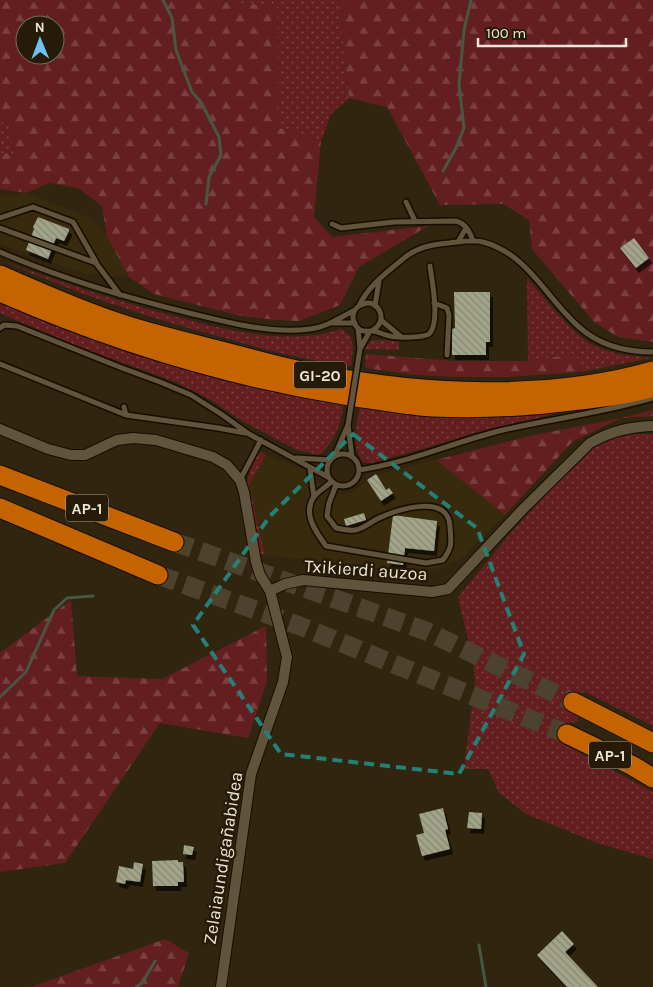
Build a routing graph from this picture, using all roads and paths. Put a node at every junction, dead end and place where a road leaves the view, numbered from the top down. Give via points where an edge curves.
1 (406, 202) dead end
2 (0, 218) edge
3 (414, 221) junction
4 (332, 224) dead end
5 (0, 228) edge
6 (466, 228) junction
7 (473, 241) junction
8 (458, 242) junction
9 (0, 252) edge
10 (96, 263) junction
11 (430, 266) dead end
12 (0, 275) edge
13 (379, 281) junction
14 (0, 292) edge
15 (120, 295) junction
16 (434, 302) junction
17 (375, 306) junction
18 (357, 308) junction
19 (381, 320) junction
20 (333, 323) junction
21 (356, 326) junction
22 (0, 328) edge
23 (371, 331) junction
24 (400, 337) junction
25 (360, 348) junction
26 (653, 352) edge
27 (447, 355) dead end
28 (0, 364) edge
29 (653, 371) edge
30 (653, 387) edge
31 (653, 398) edge
32 (124, 407) dead end
33 (126, 415) junction
34 (348, 425) junction
35 (653, 426) edge
36 (0, 430) edge
37 (249, 434) junction
38 (261, 440) junction
39 (293, 457) junction
40 (352, 457) junction
41 (332, 459) junction
42 (310, 468) junction
43 (359, 470) junction
44 (0, 475) edge
45 (240, 480) junction
46 (332, 481) junction
47 (314, 497) junction
48 (0, 508) edge
49 (174, 542) tunnel mouth
50 (158, 575) tunnel mouth
51 (270, 592) junction
52 (573, 702) tunnel mouth
53 (567, 734) tunnel mouth
54 (653, 744) edge
55 (653, 778) edge
56 (220, 987) edge

1 - 3 lane
2 - 10 lane via 33,207 73,222
3 - 4 lane via 341,228
3 - 6 lane via 456,220
5 - 10 lane
6 - 7 lane
6 - 8 lane
7 - 8 lane
7 - 26 lane via 497,247 519,262 579,327 596,338 618,348
8 - 13 lane via 440,243 414,251
9 - 15 lane
10 - 15 lane
11 - 16 lane
12 - 29 highway, GI-20 via 118,323 316,374 382,384 430,390 539,390
13 - 17 lane
13 - 18 lane via 364,295
14 - 30 highway, GI-20 via 164,354 317,391 383,401 489,408 598,398
15 - 20 lane via 273,329 311,329
16 - 24 lane via 434,327 430,333
16 - 27 lane via 447,308 449,315
17 - 18 lane via 369,303
17 - 19 lane via 380,311
18 - 20 lane
18 - 21 lane via 353,318
19 - 23 lane
19 - 24 lane
20 - 21 lane
21 - 23 lane via 363,331
21 - 25 lane
22 - 37 lane via 4,325 17,326 160,382 190,395
23 - 24 lane
23 - 25 lane
25 - 34 lane, bridge
28 - 33 lane
31 - 43 lane via 498,432
32 - 33 lane
33 - 37 lane
34 - 40 lane
34 - 41 lane
35 - 51 street, Txikierdi auzoa via 618,430 590,443 448,589 432,592 303,580 284,584
36 - 45 street via 71,455 85,455 117,440 156,440 213,457 227,465
37 - 38 lane
38 - 39 lane
38 - 45 lane
39 - 41 lane
39 - 42 lane
40 - 41 lane via 344,454
40 - 43 lane
41 - 46 lane via 326,471
42 - 46 lane
42 - 47 lane
43 - 46 lane via 349,486 342,487
44 - 49 highway, AP-1
45 - 51 street via 256,562
46 - 47 lane
46 - 47 lane via 327,516 336,528 355,530 410,508 437,507 446,512 450,520 451,549 443,560 426,563 326,546 312,527 310,506
48 - 50 highway, AP-1
51 - 56 street, Zelaiaundigañabidea via 287,657 283,682 251,774
52 - 54 highway, AP-1
53 - 55 highway, AP-1

